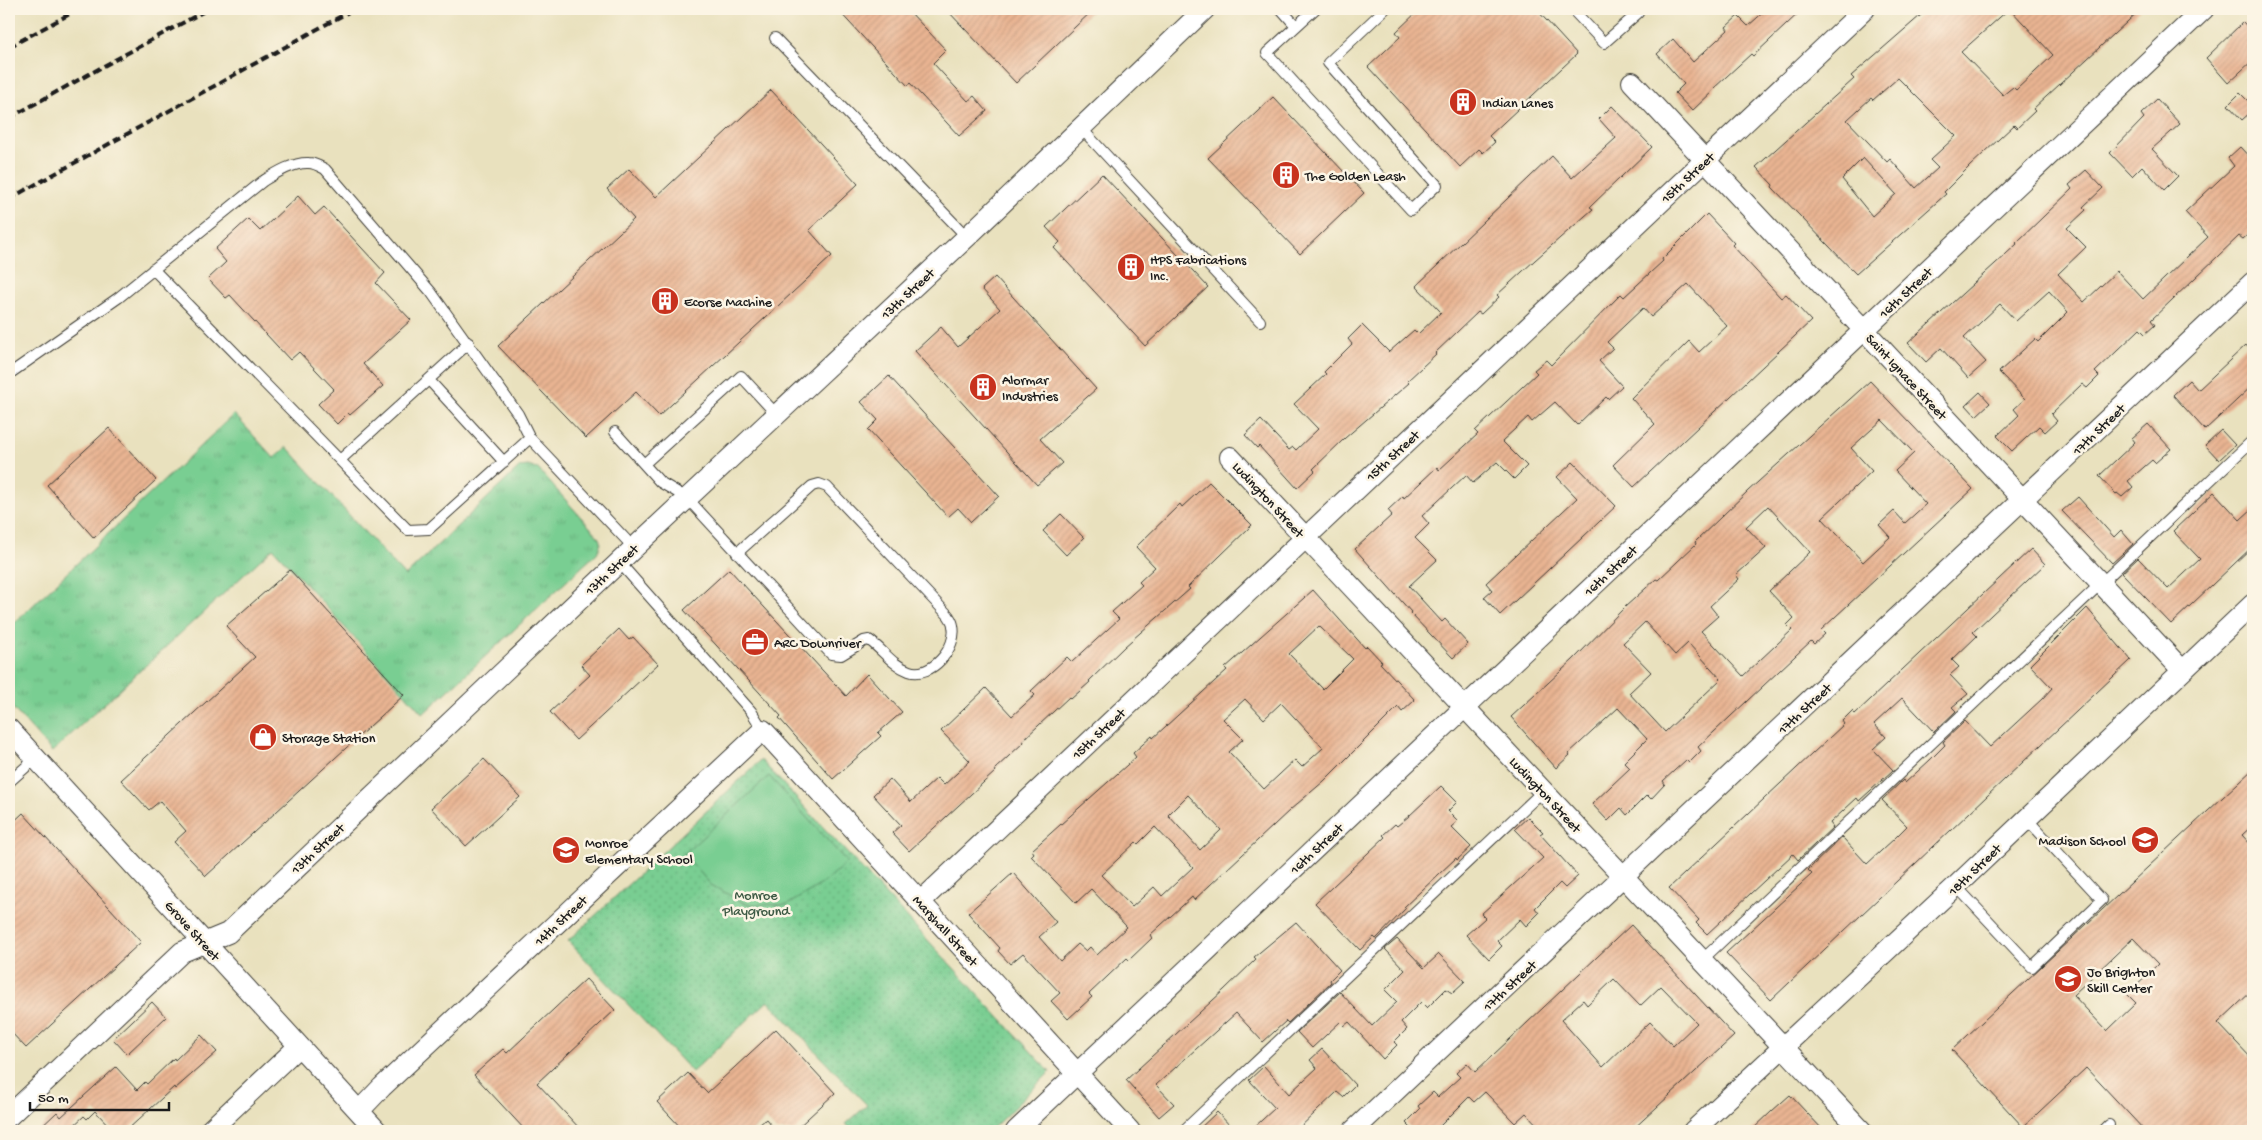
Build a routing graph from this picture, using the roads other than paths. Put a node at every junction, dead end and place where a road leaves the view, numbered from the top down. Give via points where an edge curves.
1 (1205, 9) edge
2 (1281, 9) edge
3 (1315, 9) edge
4 (1385, 9) edge
5 (1572, 9) edge
6 (1634, 9) edge
7 (1865, 9) edge
8 (2204, 9) edge
9 (1296, 26) junction
10 (776, 38) dead end
11 (1632, 82) dead end
12 (1081, 128) junction
13 (1706, 160) junction
14 (967, 237) junction
15 (153, 268) junction
16 (2253, 282) edge
17 (1260, 321) dead end
18 (1865, 330) junction
19 (469, 343) junction
20 (9, 374) edge
21 (429, 380) junction
22 (777, 414) junction
23 (615, 432) dead end
24 (530, 438) junction
25 (2253, 440) edge
26 (1230, 457) dead end
27 (340, 460) junction
28 (504, 462) junction
29 (644, 464) junction
30 (687, 498) junction
31 (2024, 500) junction
32 (1305, 537) junction
33 (634, 548) junction
34 (737, 553) junction
35 (619, 562) junction
36 (2102, 583) junction
37 (2252, 607) edge
38 (2182, 670) junction
39 (1465, 708) junction
40 (9, 729) edge
41 (763, 730) junction
42 (36, 758) junction
43 (9, 782) edge
44 (1543, 791) junction
45 (2026, 818) junction
46 (1624, 877) junction
47 (1956, 886) junction
48 (920, 902) junction
49 (205, 943) junction
50 (1702, 960) junction
51 (299, 1046) junction
52 (1783, 1047) junction
53 (1077, 1074) junction
54 (359, 1112) junction
55 (9, 1116) edge
56 (209, 1131) edge
57 (377, 1131) edge
58 (1016, 1131) edge
59 (1130, 1131) edge
60 (1183, 1131) edge
61 (1353, 1131) edge
62 (1693, 1131) edge
63 (1862, 1131) edge

1 - 12 street, 13th Street
2 - 9 lane
3 - 9 lane
4 - 9 lane via 1328,62 1437,185 1411,210 1267,53
5 - 6 lane via 1604,43 1638,13
7 - 13 street, 15th Street
8 - 18 street, 16th Street
10 - 14 lane
11 - 13 street, Saint Ignace Street
12 - 14 street, 13th Street
12 - 17 lane
13 - 18 street, Saint Ignace Street
13 - 32 street, 15th Street
14 - 22 street, 13th Street
15 - 19 lane via 263,181 291,166 310,163 325,169 352,198
15 - 20 lane via 118,298
15 - 27 lane
16 - 31 street, 17th Street
18 - 31 street, Saint Ignace Street
18 - 39 street, 16th Street
19 - 21 lane
19 - 24 lane via 518,414
21 - 27 lane
21 - 28 lane
22 - 29 lane via 741,376
22 - 30 street, 13th Street
23 - 29 lane
24 - 28 lane
24 - 33 lane
25 - 36 lane
26 - 32 street, Ludington Street
27 - 28 lane via 408,530 429,529
29 - 30 lane via 660,482
30 - 33 street, 13th Street
30 - 34 lane
31 - 36 street, Saint Ignace Street
31 - 46 street, 17th Street
32 - 39 street, Ludington Street
32 - 48 street, 15th Street
33 - 35 street, 13th Street
34 - 34 lane via 835,656 869,640 900,667 920,673 936,664 951,645 953,626 948,615 827,488 819,484 812,486
35 - 41 lane via 751,711
35 - 49 street, 13th Street via 228,933
36 - 38 street, Saint Ignace Street
36 - 50 lane
37 - 38 street, 18th Street
38 - 45 street, 18th Street
39 - 44 street, Ludington Street
39 - 53 street, 16th Street
40 - 42 street, Grove Street
41 - 48 street, Marshall Street
41 - 54 street, 14th Street via 389,1080
42 - 43 lane
42 - 49 street, Grove Street
44 - 46 street, Ludington Street
44 - 60 lane
45 - 47 street, 18th Street
45 - 47 lane via 2102,900 2032,967
46 - 50 street, Ludington Street
46 - 61 street, 17th Street
47 - 52 street, 18th Street
48 - 53 street, Marshall Street
49 - 51 street, Grove Street
49 - 55 street, 13th Street via 182,952
50 - 52 street, Ludington Street
51 - 54 street, Grove Street
51 - 56 street
52 - 62 street, 18th Street
52 - 63 street, Ludington Street
53 - 58 street, 16th Street
53 - 59 street, Marshall Street
54 - 57 street, Grove Street

